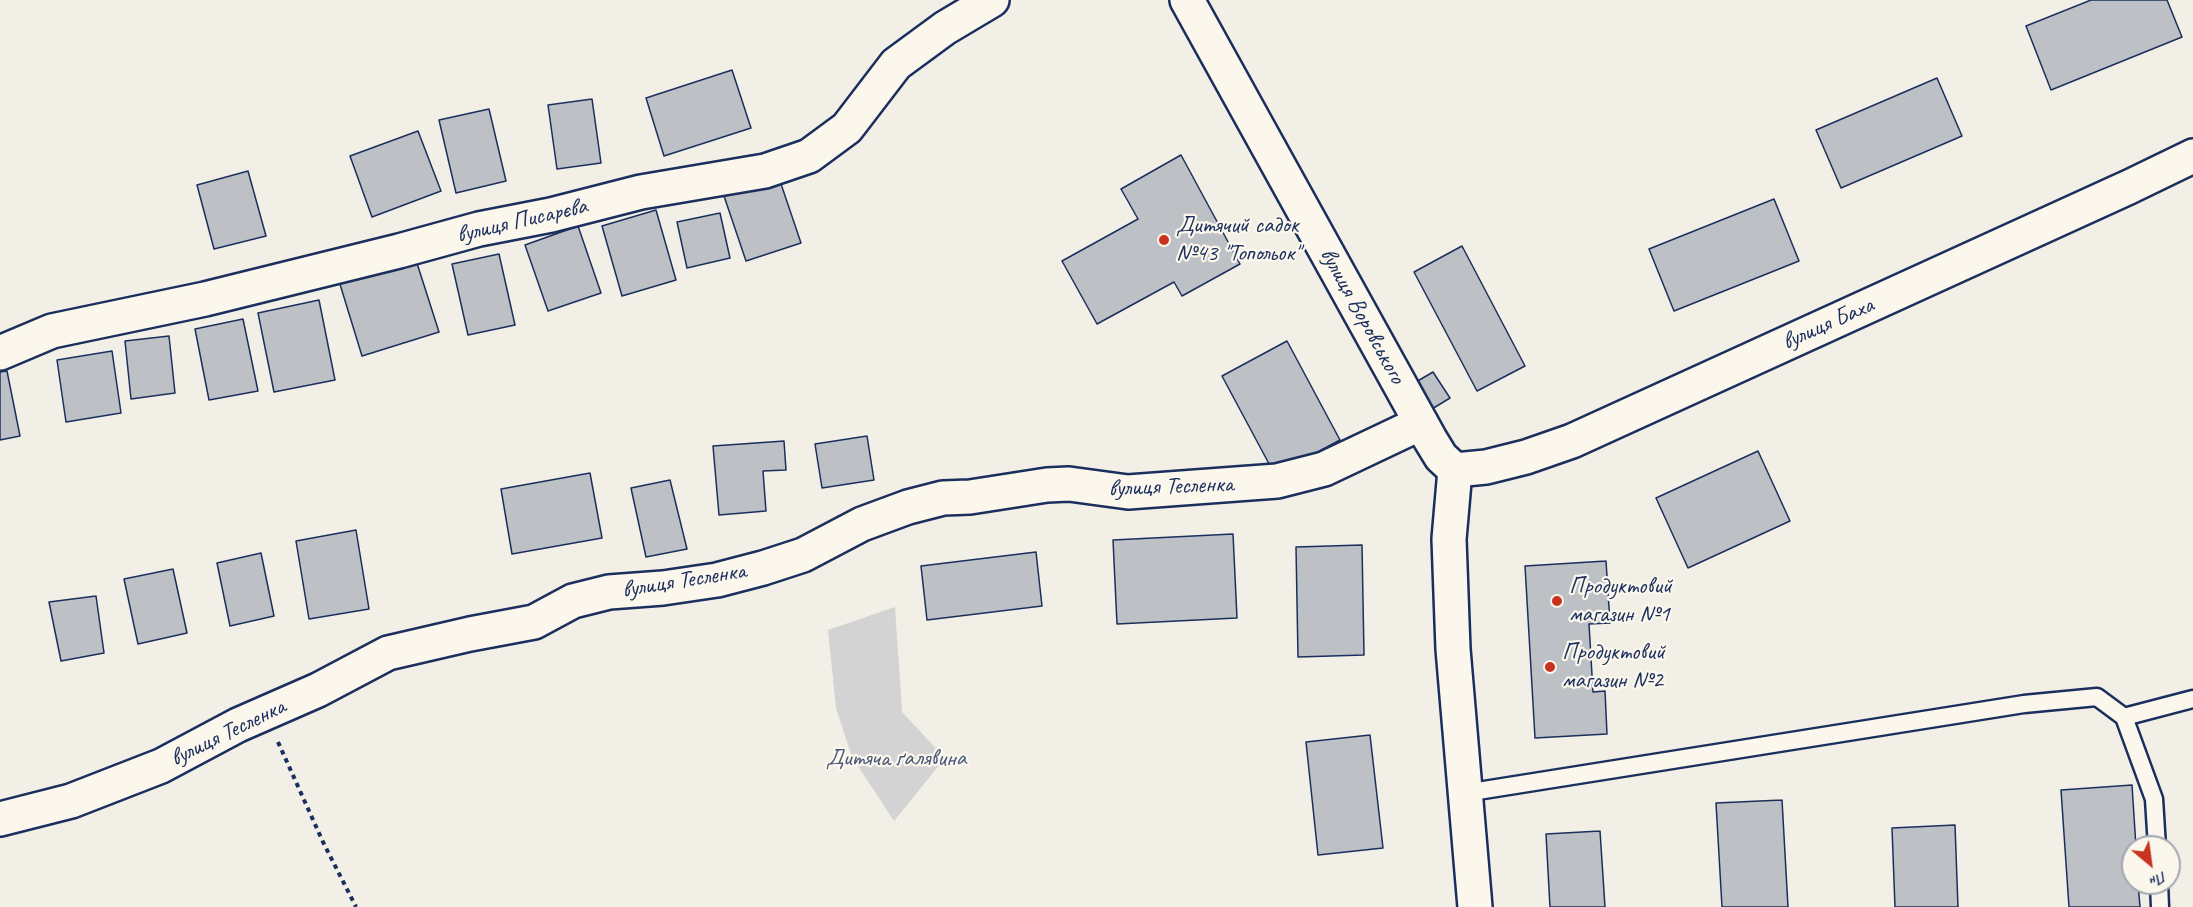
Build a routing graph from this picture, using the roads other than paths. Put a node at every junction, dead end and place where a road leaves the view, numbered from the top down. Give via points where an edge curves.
1 (992, 0) edge
2 (1187, 0) edge
3 (2193, 156) edge
4 (0, 352) edge
5 (1421, 423) junction
6 (1455, 470) junction
7 (2193, 699) edge
8 (2124, 717) junction
9 (1465, 794) junction
10 (0, 819) edge
11 (2156, 835) edge
12 (1475, 907) edge

1 - 4 street, вулиця Писарєва via 896,64 847,128 798,160 765,171 641,192 479,229 205,299 52,331
2 - 5 street, вулиця Воровського
3 - 6 street, вулиця Баха via 1572,441 1486,467
5 - 6 street, вулиця Воровського via 1441,457
5 - 10 street, вулиця Тесленка via 1324,469 1276,481 1128,492 1069,484 943,498 862,524 803,555 763,568 717,580 609,592 573,601 534,622 388,653 161,766 71,801
6 - 9 street via 1449,539
7 - 8 lane
8 - 9 lane via 2097,697 2024,704
8 - 11 lane via 2154,799
9 - 12 street

